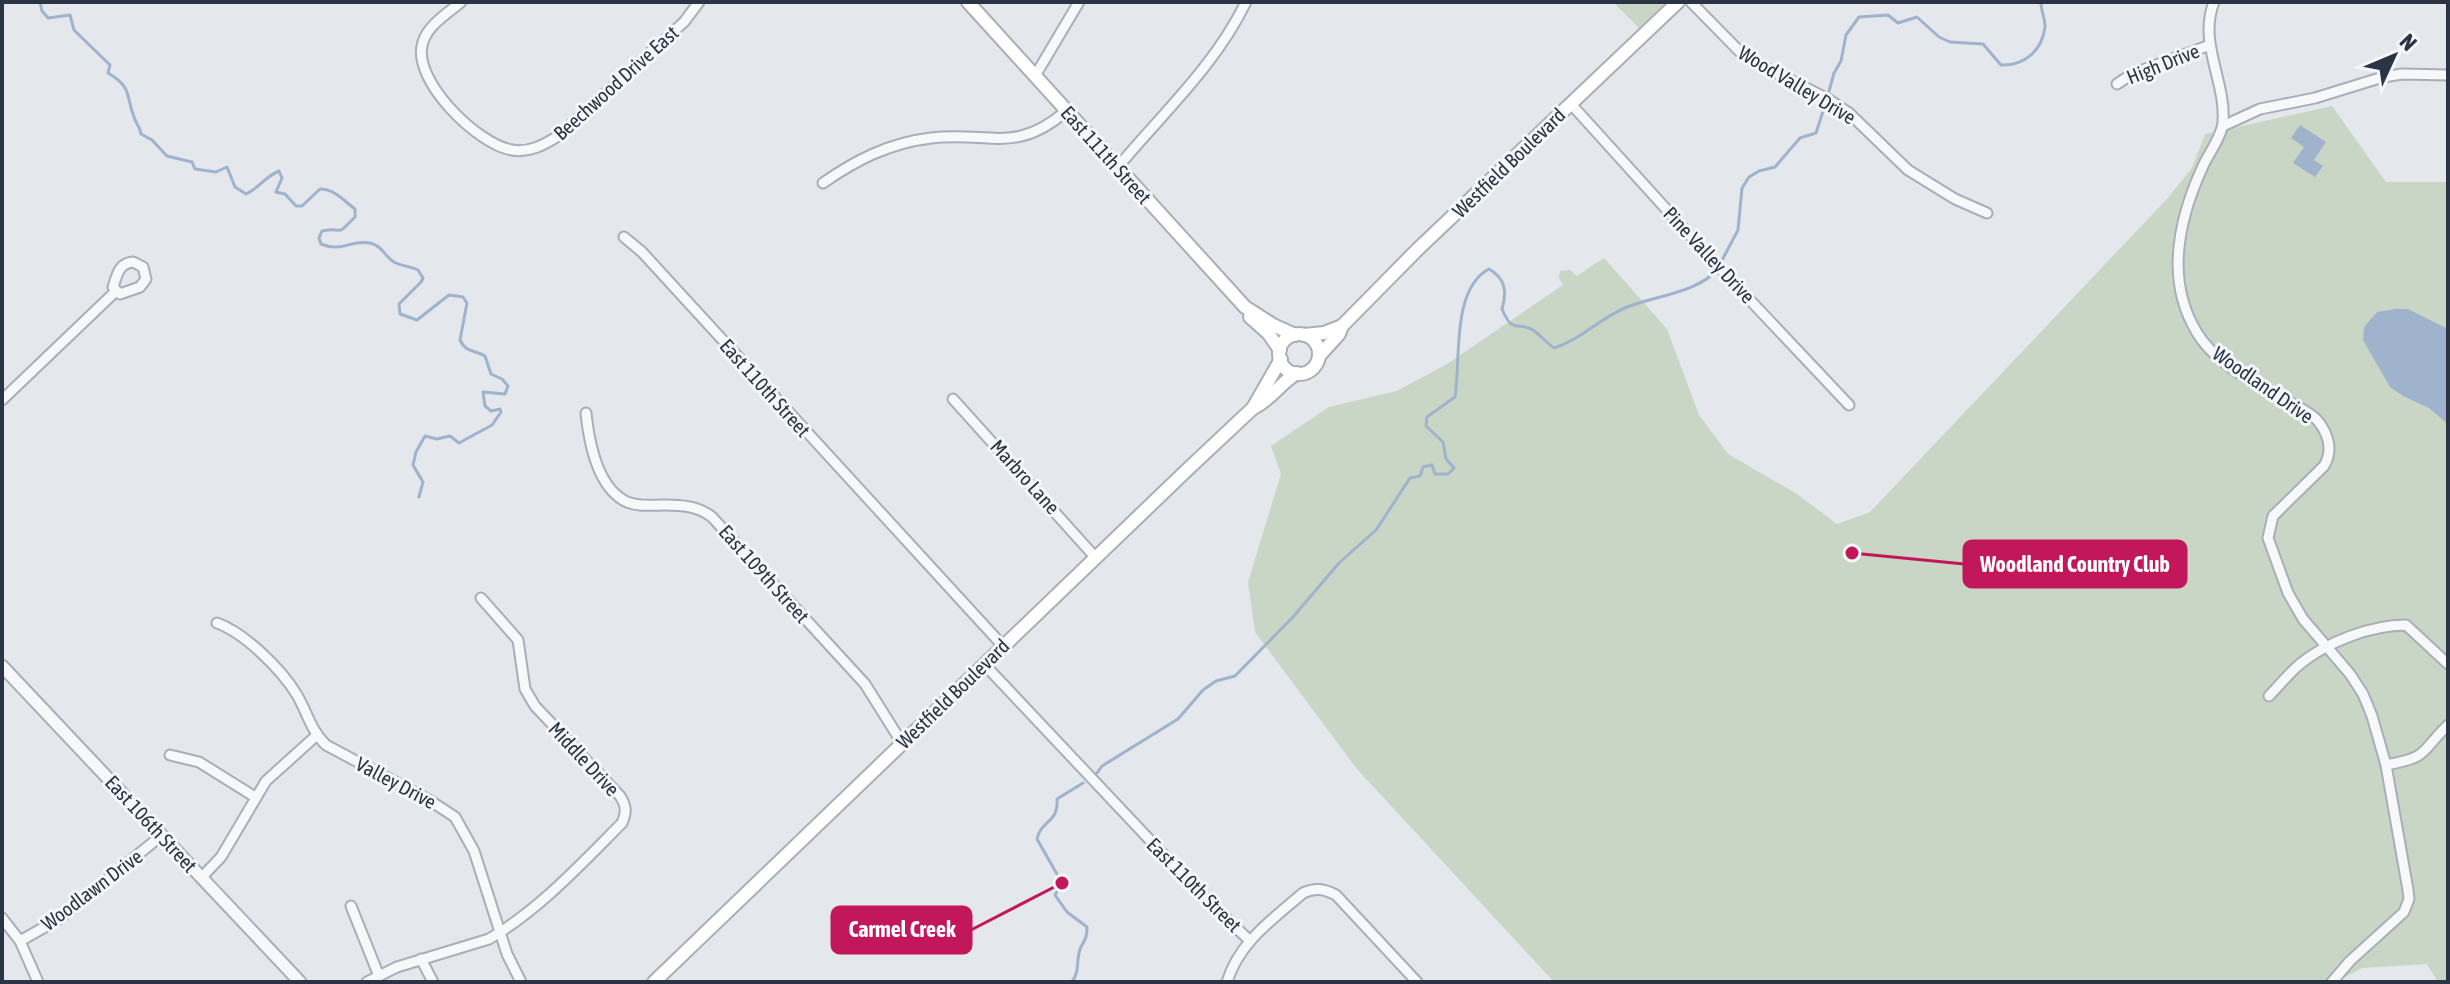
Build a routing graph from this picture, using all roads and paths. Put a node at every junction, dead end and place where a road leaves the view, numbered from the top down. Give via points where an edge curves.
1 (461, 2) edge
2 (699, 2) edge
3 (968, 2) edge
4 (1079, 2) edge
5 (1246, 2) edge
6 (1678, 2) edge
7 (1691, 2) edge
8 (2214, 2) edge
9 (2210, 45) junction
10 (2448, 75) edge
11 (1035, 76) junction
12 (2117, 84) dead end
13 (1571, 104) junction
14 (1066, 111) junction
15 (2223, 126) junction
16 (1117, 168) junction
17 (823, 183) dead end
18 (1987, 213) dead end
19 (624, 237) dead end
20 (115, 292) dead end
21 (1245, 307) junction
22 (1342, 326) junction
23 (1300, 335) junction
24 (1280, 355) junction
25 (1319, 356) junction
26 (1297, 373) junction
27 (953, 399) dead end
28 (2, 400) edge
29 (1849, 405) dead end
30 (1253, 408) junction
31 (586, 413) dead end
32 (1095, 557) junction
33 (481, 598) dead end
34 (217, 623) dead end
35 (1003, 646) junction
36 (2326, 648) junction
37 (984, 664) junction
38 (2448, 664) edge
39 (2, 666) edge
40 (2269, 696) dead end
41 (2448, 725) edge
42 (317, 735) junction
43 (902, 743) junction
44 (170, 755) dead end
45 (2386, 765) junction
46 (255, 797) junction
47 (162, 835) junction
48 (202, 877) junction
49 (351, 906) dead end
50 (2, 918) edge
51 (501, 933) junction
52 (20, 941) junction
53 (1250, 941) junction
54 (421, 959) junction
55 (379, 976) junction
56 (38, 982) edge
57 (300, 982) edge
58 (367, 982) edge
59 (433, 982) edge
60 (521, 982) edge
61 (654, 982) edge
62 (1227, 982) edge
63 (1417, 982) edge
64 (2332, 982) edge

1 - 2 street, Beechwood Drive East via 427,32 423,66 433,87 468,125 513,151 544,145 558,136 642,62
3 - 11 main road, East 111th Street
4 - 11 street
5 - 16 street via 1210,62
6 - 13 main road, Westfield Boulevard
7 - 18 street, Wood Valley Drive via 1745,57 1825,97 1908,170
8 - 9 street
9 - 12 street, High Drive
9 - 15 street
10 - 15 street via 2383,77 2260,109
11 - 14 main road, East 111th Street
13 - 22 main road, Westfield Boulevard
13 - 29 street, Pine Valley Drive
14 - 16 main road, East 111th Street
14 - 17 street via 1027,136 948,136 890,146
15 - 36 street, Woodland Drive via 2187,200 2179,276 2189,319 2206,344 2241,373 2316,419 2328,441 2324,466 2273,516 2268,538 2288,593
16 - 21 main road, East 111th Street
19 - 35 street, East 110th Street
20 - 28 street
21 - 23 main road, East 111th Street
21 - 24 main road, East 111th Street
22 - 23 main road
22 - 25 main road, Westfield Boulevard
23 - 24 main road via 1287,339
23 - 25 main road via 1316,343
24 - 26 main road via 1285,367
24 - 30 main road, Westfield Boulevard
25 - 26 main road via 1312,369
26 - 30 main road, Westfield Boulevard
27 - 32 street, Marbro Lane
30 - 32 main road, Westfield Boulevard
31 - 43 street, East 109th Street via 589,437 609,486 637,505 698,508 712,517 865,684
32 - 35 main road, Westfield Boulevard
33 - 51 street, Middle Drive via 518,640 525,689 535,706 620,796 626,810 622,823 563,882
34 - 42 street, Valley Drive via 247,640 289,683
35 - 37 main road, Westfield Boulevard
36 - 38 street via 2372,630 2406,625
36 - 40 street via 2297,666
36 - 45 street, Woodland Drive via 2363,694
37 - 43 main road, Westfield Boulevard
37 - 53 street, East 110th Street
39 - 47 street, East 106th Street
41 - 45 street via 2421,756
42 - 46 street via 278,768
42 - 51 street, Valley Drive via 333,750 455,817 474,851
43 - 61 main road, Westfield Boulevard
44 - 46 street via 199,762
45 - 64 street, Woodland Drive via 2409,899 2404,912
46 - 48 street via 221,857
47 - 48 street, East 106th Street
47 - 52 street, Woodlawn Drive via 65,914
48 - 57 street, East 106th Street
49 - 55 street
50 - 52 street
51 - 54 street
51 - 60 street, Valley Drive
52 - 56 street
53 - 62 street
53 - 63 street, East 110th Street via 1303,893 1325,889
54 - 55 street
54 - 59 street
55 - 58 street

